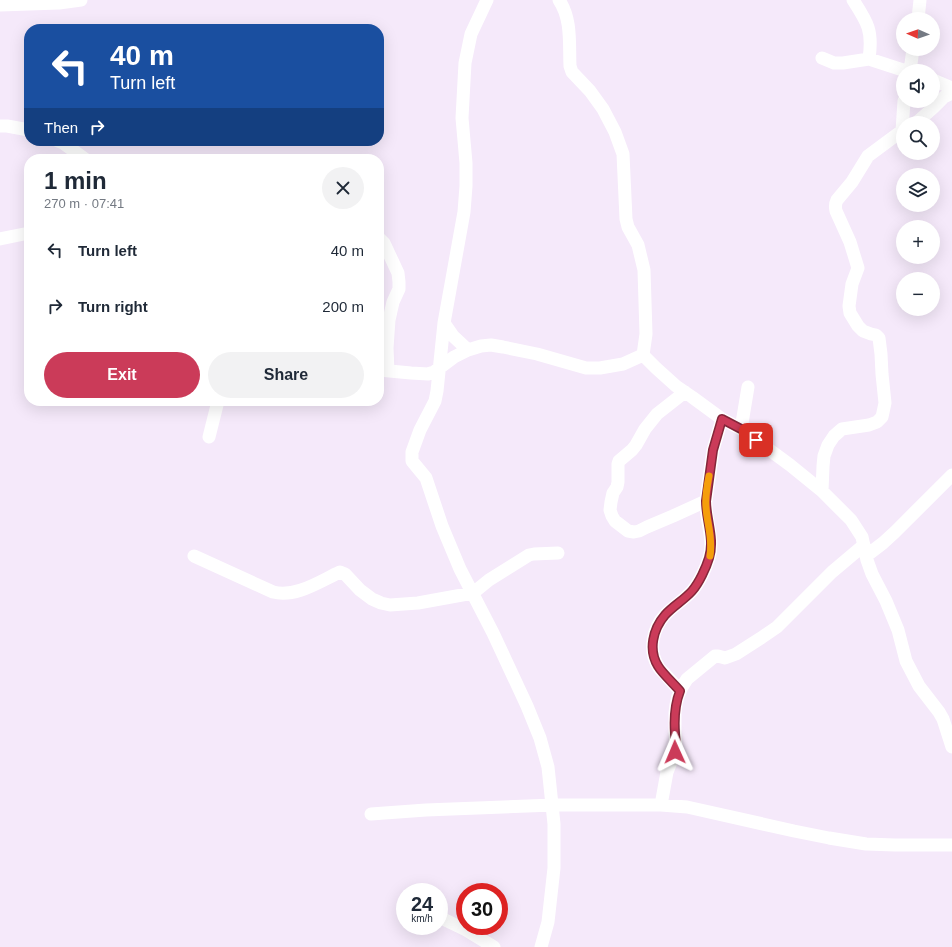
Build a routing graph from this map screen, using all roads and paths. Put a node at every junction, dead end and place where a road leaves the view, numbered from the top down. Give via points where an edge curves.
1 (81, 0) edge
2 (487, 0) edge
3 (559, 0) edge
4 (853, 0) edge
5 (920, 0) edge
6 (31, 2) edge
7 (0, 5) edge
8 (919, 12) edge
9 (822, 58) dead end
10 (869, 59) junction
11 (896, 68) edge
12 (940, 83) edge
13 (952, 88) edge
14 (952, 93) edge
15 (924, 116) edge
16 (0, 126) edge
17 (24, 129) edge
18 (896, 135) edge
19 (67, 146) edge
20 (77, 154) edge
21 (24, 234) edge
22 (0, 238) edge
23 (384, 243) edge
24 (444, 323) junction
25 (468, 350) junction
26 (643, 355) junction
27 (384, 364) edge
28 (440, 368) junction
29 (384, 370) edge
30 (748, 386) dead end
31 (685, 392) junction
32 (217, 406) edge
33 (722, 419) junction
34 (741, 429) junction
35 (209, 437) dead end
36 (952, 475) edge
37 (822, 491) junction
38 (706, 501) junction
39 (865, 551) junction
40 (558, 553) dead end
41 (194, 556) dead end
42 (473, 593) junction
43 (680, 691) junction
44 (951, 740) edge
45 (553, 805) junction
46 (661, 805) junction
47 (371, 814) dead end
48 (952, 845) edge
49 (448, 921) edge
50 (494, 947) edge
51 (541, 947) edge

1 - 6 street via 59,3
2 - 24 street via 471,34 464,63 464,212
3 - 26 street via 568,20 572,72 603,109 623,154 626,219 638,245 644,270 646,334
4 - 10 street via 869,28
5 - 8 street
6 - 7 street
9 - 10 street via 834,63
10 - 11 street
12 - 13 street
14 - 15 street via 944,97
16 - 17 street
18 - 37 street via 868,156 835,207 858,268 852,284 850,313 863,331 879,338 885,403 882,417 877,422 842,429 834,436 824,456
19 - 20 street
21 - 22 street
23 - 27 street via 398,273 399,282 389,320
24 - 25 street
24 - 28 street
25 - 26 street via 481,346 503,346 586,368 623,364
25 - 28 street
26 - 31 street
28 - 29 street via 428,374
28 - 42 street via 434,401 420,430 412,452 412,461 426,478 442,526
30 - 34 street
31 - 33 street
31 - 38 street via 651,420 636,445 618,464 618,482 610,510 615,521 628,531 634,532
32 - 35 street
33 - 34 street
33 - 38 street via 713,450
34 - 37 street
36 - 39 street via 883,543
37 - 39 street via 851,520 862,537
38 - 43 street via 711,540 709,558 694,589 664,616 654,634 652,645 658,666
39 - 43 street via 832,572 777,627 736,654 725,658 715,656 687,679
39 - 44 street via 872,574 898,630 906,661 919,686 943,719
40 - 42 street via 529,555
41 - 42 street via 280,594 297,592 341,572 372,599 390,605
42 - 45 street via 521,692 540,738 548,767
43 - 46 street via 675,713 676,747 667,772
45 - 46 street
45 - 47 street
45 - 51 street via 554,868 548,922
46 - 48 street via 687,807 866,844
49 - 50 street

